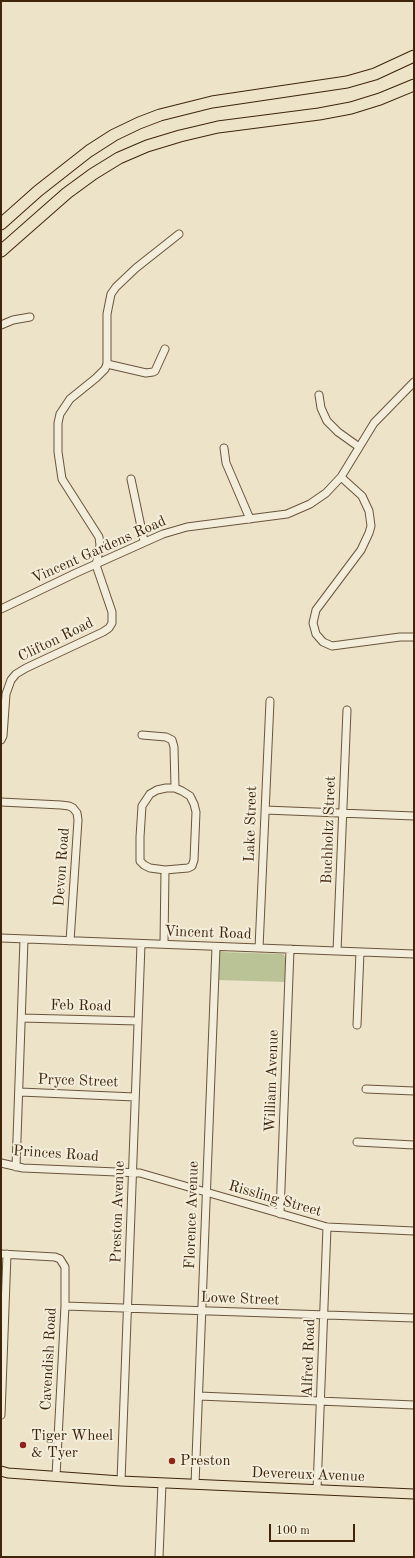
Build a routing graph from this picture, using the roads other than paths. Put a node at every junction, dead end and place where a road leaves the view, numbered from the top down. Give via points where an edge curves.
1 (414, 56) edge
2 (414, 85) edge
3 (1, 224) edge
4 (179, 234) dead end
5 (1, 251) edge
6 (30, 316) dead end
7 (1, 325) edge
8 (164, 349) dead end
9 (107, 364) junction
10 (414, 382) edge
11 (320, 395) dead end
12 (359, 447) junction
13 (224, 448) dead end
14 (341, 477) junction
15 (131, 479) dead end
16 (250, 519) junction
17 (144, 541) junction
18 (96, 565) junction
19 (3, 607) edge
20 (414, 637) edge
21 (270, 701) dead end
22 (347, 710) dead end
23 (142, 735) dead end
24 (1, 740) edge
25 (174, 788) junction
26 (1, 802) edge
27 (265, 810) junction
28 (342, 813) junction
29 (414, 816) edge
30 (165, 870) junction
31 (1, 938) edge
32 (24, 939) junction
33 (70, 941) junction
34 (141, 944) junction
35 (164, 944) junction
36 (216, 947) junction
37 (259, 948) junction
38 (290, 949) junction
39 (337, 951) junction
40 (360, 952) junction
41 (414, 954) edge
42 (22, 1018) junction
43 (138, 1021) junction
44 (357, 1026) dead end
45 (366, 1089) dead end
46 (414, 1091) edge
47 (20, 1092) junction
48 (135, 1097) junction
49 (357, 1142) dead end
50 (414, 1145) edge
51 (1, 1163) edge
52 (16, 1167) junction
53 (133, 1172) junction
54 (206, 1192) junction
55 (280, 1214) junction
56 (327, 1227) junction
57 (414, 1231) edge
58 (4, 1254) edge
59 (64, 1306) junction
60 (127, 1308) junction
61 (202, 1311) junction
62 (323, 1315) junction
63 (414, 1318) edge
64 (199, 1396) junction
65 (321, 1402) junction
66 (414, 1405) edge
67 (1, 1415) edge
68 (3, 1473) edge
69 (56, 1476) junction
70 (121, 1481) junction
71 (162, 1483) junction
72 (195, 1484) junction
73 (317, 1490) junction
74 (414, 1494) edge
75 (160, 1557) edge

1 - 3 highway via 374,74 347,82 212,102 160,114 114,135 88,151
2 - 5 highway via 351,108 218,127 147,146 119,158 93,174 67,193
4 - 9 street via 136,268 111,294
6 - 7 street
8 - 9 street via 153,372 146,373
9 - 18 street via 96,378 64,407 60,414 58,434 62,479 99,537
10 - 12 street, Vincent Gardens Road via 377,419
11 - 12 street via 321,408 328,421 338,432
12 - 14 street, Vincent Gardens Road
13 - 16 street via 226,463
14 - 16 street, Vincent Gardens Road via 320,499 302,509 287,514
14 - 20 street via 362,496 369,511 371,526 361,550 316,610 313,623 316,634 323,642 332,646
15 - 17 street
16 - 17 street, Vincent Gardens Road via 187,527
17 - 18 street, Vincent Gardens Road
18 - 19 street, Vincent Gardens Road
18 - 24 street, Clifton Road via 112,612 112,623 103,632 16,674 6,694
21 - 27 street, Lake Street
22 - 28 street, Buchholtz Street
23 - 25 street via 172,740
25 - 30 street via 190,796 194,804 194,860 188,868
25 - 30 street via 157,790 150,794 142,806 141,813 140,861 150,868
26 - 33 street, Devon Road via 61,804 73,808 76,813 78,820
27 - 28 street
27 - 37 street, Lake Street
28 - 29 street
28 - 39 street, Buchholtz Street
30 - 35 street
31 - 32 street, Vincent Road
32 - 33 street, Vincent Road
32 - 42 street
33 - 34 street, Vincent Road
34 - 35 street, Vincent Road
34 - 43 street, Preston Avenue
35 - 36 street, Vincent Road
36 - 37 street, Vincent Road
36 - 54 street, Florence Avenue
37 - 38 street, Vincent Road
38 - 39 street, Vincent Road
38 - 55 street, William Avenue
39 - 40 street, Vincent Road
40 - 41 street, Vincent Road
40 - 44 street
42 - 43 street, Feb Road
42 - 47 street
43 - 48 street, Preston Avenue
45 - 46 street
47 - 48 street, Pryce Street
47 - 52 street
48 - 53 street, Preston Avenue
49 - 50 street
51 - 52 street, Princes Road
52 - 53 street, Princes Road
53 - 54 street, Rissling Street
53 - 60 street, Preston Avenue
54 - 55 street, Rissling Street
54 - 61 street, Florence Avenue
55 - 56 street, Rissling Street
56 - 57 street, Rissling Street
56 - 62 street, Alfred Road
58 - 59 street, Cavendish Road via 60,1259 65,1266
58 - 67 street
59 - 60 street, Lowe Street
59 - 69 street, Cavendish Road
60 - 61 street, Lowe Street
60 - 70 street, Preston Avenue
61 - 62 street, Lowe Street
61 - 64 street, Florence Avenue
62 - 63 street, Lowe Street
62 - 65 street, Alfred Road
64 - 65 street
64 - 72 street, Florence Avenue
65 - 66 street
65 - 73 street, Alfred Road
68 - 69 main road, Devereux Avenue
69 - 70 main road, Devereux Avenue
70 - 71 main road, Devereux Avenue
71 - 72 main road, Devereux Avenue
71 - 75 street
72 - 73 main road, Devereux Avenue
73 - 74 main road, Devereux Avenue

